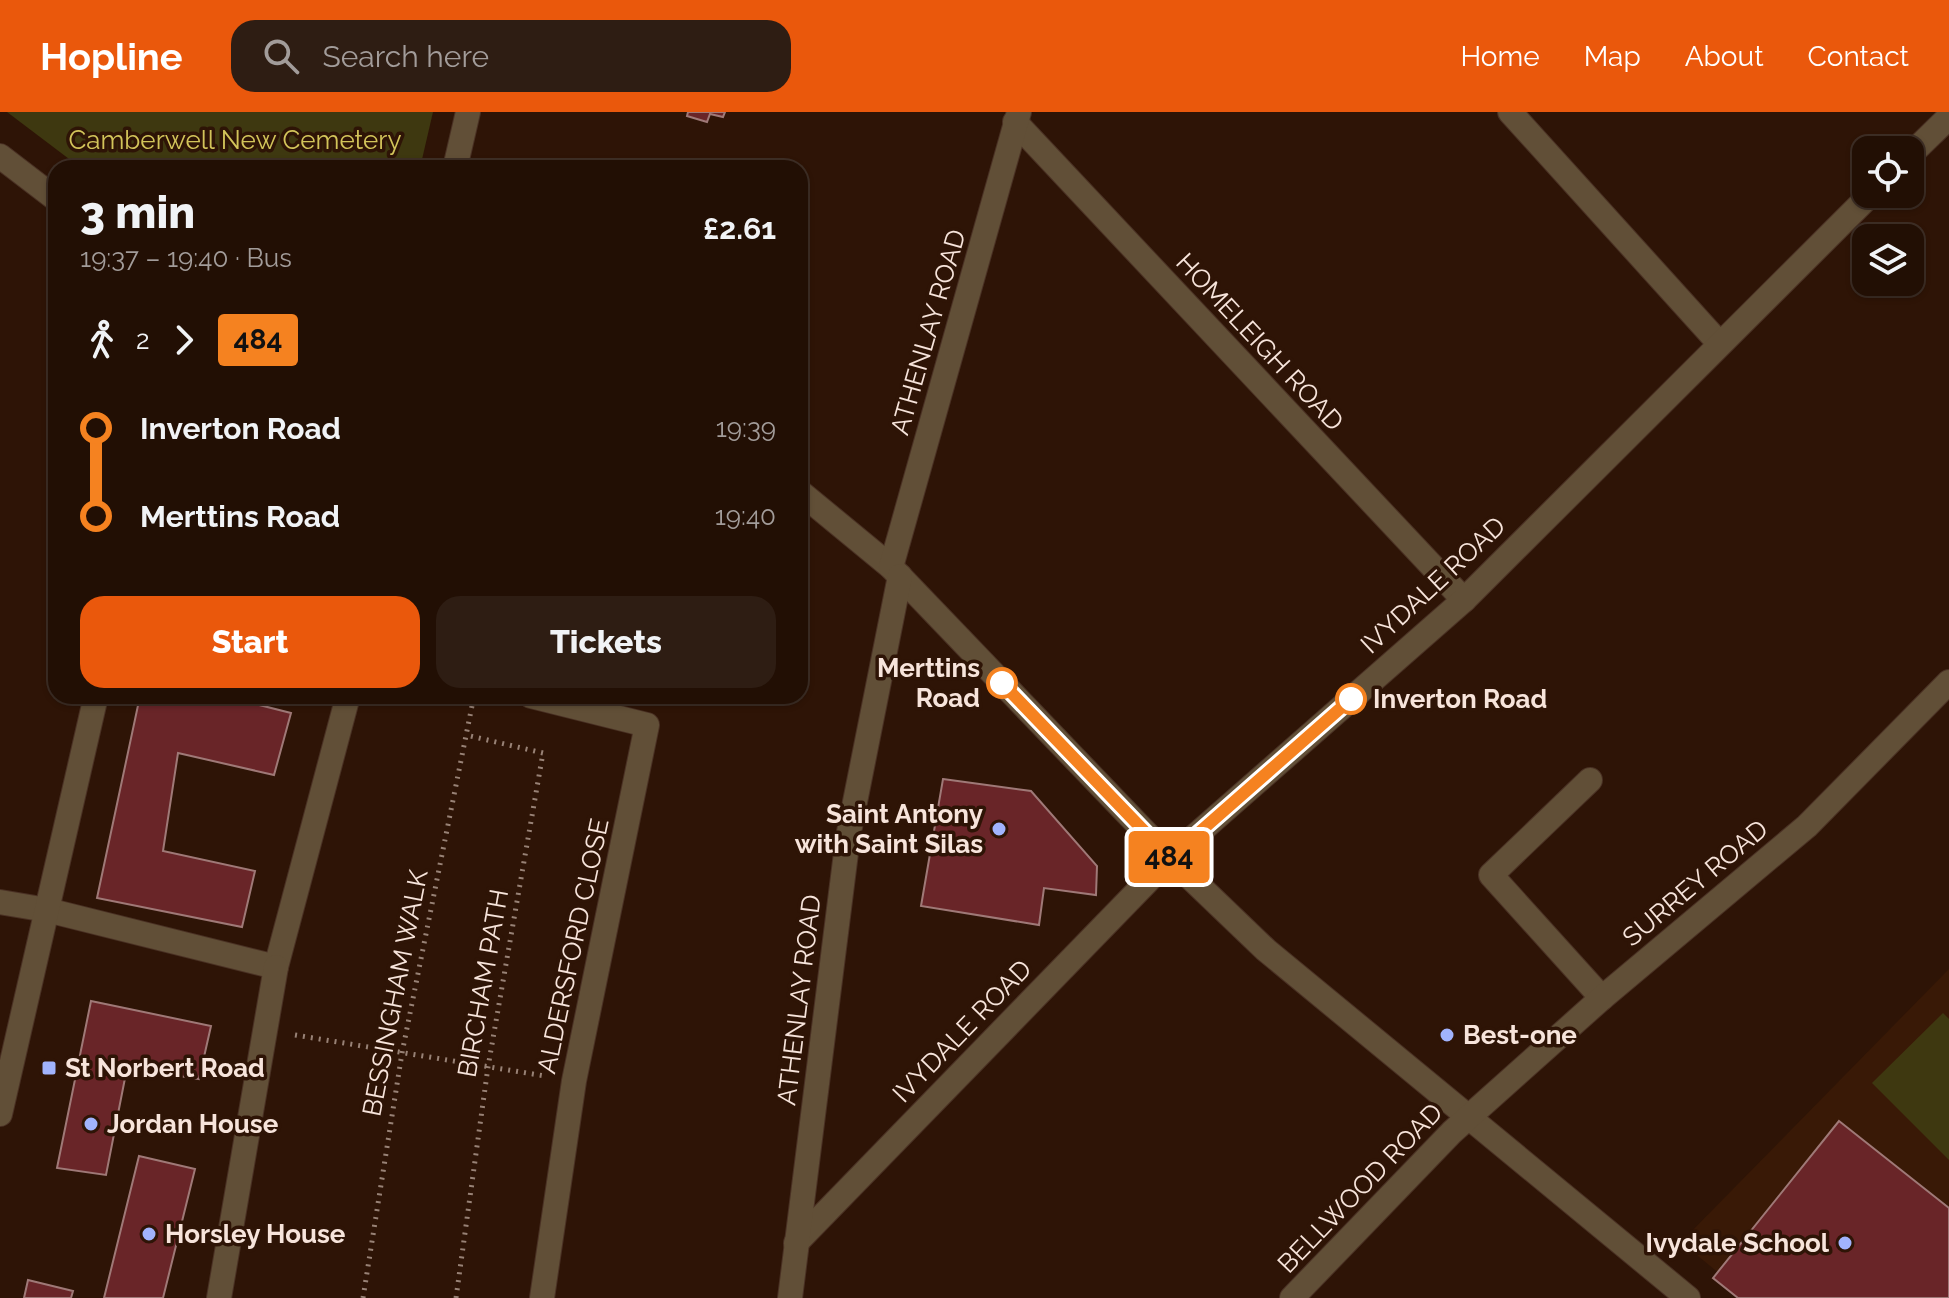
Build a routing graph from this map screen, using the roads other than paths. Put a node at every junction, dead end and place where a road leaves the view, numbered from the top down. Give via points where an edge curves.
1 (468, 112) edge
2 (1510, 112) edge
3 (1017, 117) edge
4 (1949, 117) edge
5 (1924, 141) edge
6 (0, 156) edge
7 (457, 160) edge
8 (48, 193) edge
9 (1857, 208) edge
10 (1719, 343) junction
11 (808, 499) edge
12 (895, 572) junction
13 (1464, 600) junction
14 (1949, 682) edge
15 (94, 704) edge
16 (346, 704) edge
17 (563, 704) edge
18 (1590, 780) dead end
19 (1170, 858) junction
20 (0, 902) edge
21 (47, 910) junction
22 (276, 967) junction
23 (1602, 998) junction
24 (0, 1114) edge
25 (1469, 1117) junction
26 (796, 1243) junction
27 (219, 1298) edge
28 (542, 1298) edge
29 (790, 1298) edge
30 (1292, 1298) edge
31 (1688, 1298) edge

1 - 7 street
2 - 10 street
3 - 12 street, ATHENLAY ROAD
3 - 13 street, HOMELEIGH ROAD
4 - 5 street
6 - 8 street
9 - 10 street, IVYDALE ROAD
10 - 13 street, IVYDALE ROAD
11 - 12 street
12 - 19 street
12 - 26 street, ATHENLAY ROAD via 848,837
13 - 19 street, IVYDALE ROAD
14 - 23 street, SURREY ROAD via 1807,826
15 - 21 street
16 - 22 street
17 - 28 street, ALDERSFORD CLOSE via 647,725 574,1081
18 - 23 street via 1491,875
19 - 25 street via 1266,950
19 - 26 street, IVYDALE ROAD
20 - 21 street
21 - 22 street
21 - 24 street
22 - 27 street
23 - 25 street, SURREY ROAD
25 - 30 street, BELLWOOD ROAD
25 - 31 street
26 - 29 street

